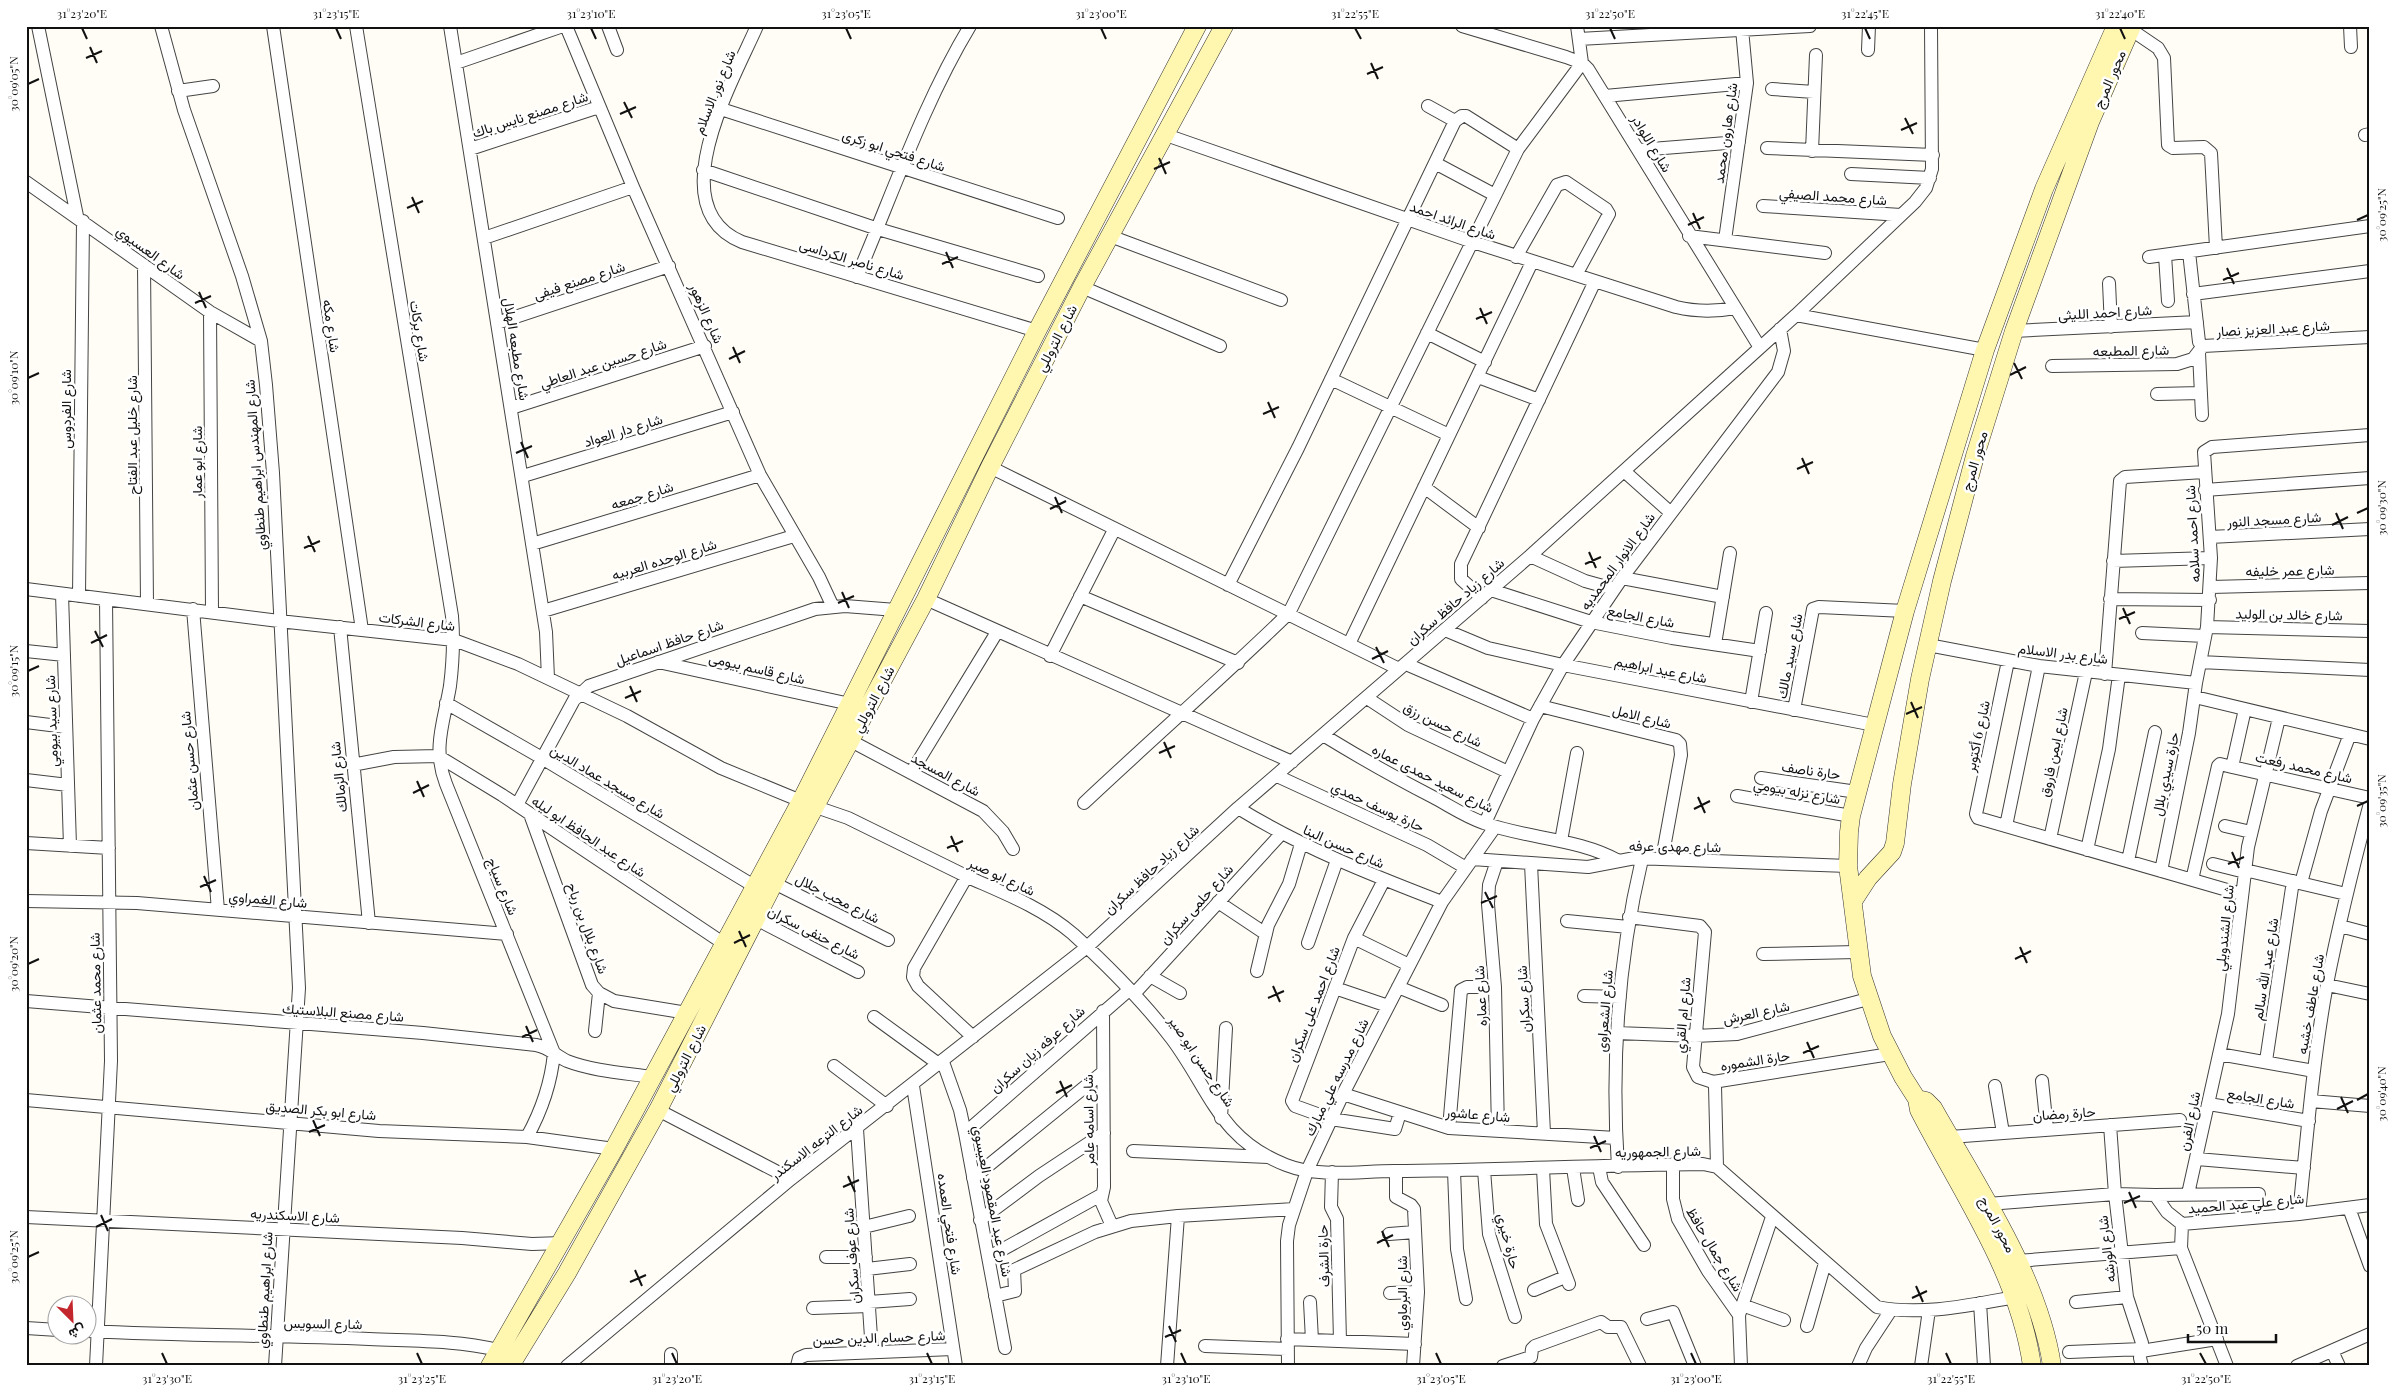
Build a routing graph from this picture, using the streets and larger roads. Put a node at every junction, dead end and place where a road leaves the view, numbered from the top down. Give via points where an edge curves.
1 (38, 26) edge
2 (161, 26) edge
3 (273, 26) edge
4 (356, 26) edge
5 (450, 26) edge
6 (564, 26) edge
7 (608, 26) edge
8 (757, 26) edge
9 (970, 26) edge
10 (1197, 26) edge
11 (1224, 26) edge
12 (1462, 26) edge
13 (1576, 26) edge
14 (1810, 26) edge
15 (1869, 26) edge
16 (1931, 26) edge
17 (2350, 26) edge
18 (2126, 27) edge
19 (1721, 28) edge
20 (1478, 29) edge
21 (1742, 29) junction
22 (1578, 39) junction
23 (2351, 47) dead end
24 (617, 50) dead end
25 (1868, 50) dead end
26 (1816, 55) dead end
27 (456, 64) junction
28 (1582, 64) junction
29 (1747, 83) junction
30 (213, 86) dead end
31 (1772, 89) dead end
32 (178, 91) junction
33 (1814, 92) junction
34 (1606, 96) junction
35 (1428, 106) dead end
36 (599, 108) junction
37 (721, 109) junction
38 (1455, 121) junction
39 (1166, 136) junction
40 (1739, 142) junction
41 (1767, 148) dead end
42 (470, 149) junction
43 (1518, 149) junction
44 (1639, 150) junction
45 (1812, 151) junction
46 (1933, 155) junction
47 (1435, 163) junction
48 (903, 168) junction
49 (703, 170) junction
50 (1851, 174) dead end
51 (1930, 178) junction
52 (26, 182) edge
53 (633, 187) junction
54 (1495, 195) junction
55 (1762, 206) dead end
56 (1901, 215) junction
57 (1058, 218) dead end
58 (80, 219) junction
59 (1408, 220) junction
60 (2370, 226) edge
61 (878, 229) junction
62 (1110, 236) junction
63 (1689, 236) junction
64 (484, 238) junction
65 (1725, 240) junction
66 (1472, 242) junction
67 (2216, 248) junction
68 (2189, 252) junction
69 (1825, 253) dead end
70 (2165, 255) junction
71 (1516, 257) junction
72 (2149, 257) dead end
73 (1532, 262) junction
74 (144, 265) junction
75 (669, 266) junction
76 (2370, 271) edge
77 (1576, 275) junction
78 (1038, 276) dead end
79 (857, 277) junction
80 (1595, 281) junction
81 (2109, 283) dead end
82 (1082, 287) junction
83 (2193, 294) junction
84 (1281, 300) dead end
85 (2168, 301) dead end
86 (1735, 308) junction
87 (210, 312) junction
88 (1796, 315) junction
89 (2197, 322) junction
90 (498, 323) junction
91 (2111, 327) junction
92 (1780, 330) junction
93 (1037, 331) junction
94 (2014, 332) junction
95 (1427, 333) junction
96 (2370, 337) edge
97 (261, 341) junction
98 (705, 346) junction
99 (1220, 346) dead end
100 (1760, 346) junction
101 (1985, 350) junction
102 (2201, 350) junction
103 (1485, 362) junction
104 (2052, 366) dead end
105 (1478, 377) junction
106 (1331, 379) junction
107 (2201, 392) junction
108 (2157, 394) dead end
109 (1539, 400) junction
110 (1390, 407) junction
111 (511, 408) junction
112 (733, 412) junction
113 (2202, 415) dead end
114 (1449, 435) junction
115 (2370, 435) edge
116 (990, 467) junction
117 (1624, 471) junction
118 (2204, 472) junction
119 (760, 475) junction
120 (523, 476) junction
121 (2370, 478) edge
122 (1424, 487) junction
123 (2205, 490) junction
124 (1671, 513) junction
125 (1479, 528) junction
126 (2370, 529) edge
127 (1114, 530) junction
128 (794, 536) junction
129 (2210, 537) junction
130 (532, 544) junction
131 (1730, 553) dead end
132 (1530, 556) junction
133 (2211, 558) junction
134 (2113, 561) junction
135 (2370, 583) edge
136 (1618, 584) junction
137 (1228, 585) junction
138 (2211, 587) junction
139 (26, 589) edge
140 (62, 594) junction
141 (1486, 594) junction
142 (79, 596) junction
143 (1080, 596) junction
144 (1723, 597) junction
145 (926, 599) junction
146 (2110, 599) junction
147 (106, 600) junction
148 (2210, 600) junction
149 (147, 604) junction
150 (833, 606) junction
151 (193, 609) junction
152 (896, 610) junction
153 (543, 611) junction
154 (1905, 611) junction
155 (212, 612) junction
156 (1288, 613) junction
157 (1766, 613) dead end
158 (279, 621) junction
159 (1591, 622) junction
160 (340, 627) junction
161 (362, 630) junction
162 (1445, 630) junction
163 (2370, 631) edge
164 (997, 632) junction
165 (2206, 632) junction
166 (2142, 633) dead end
167 (454, 640) junction
168 (1349, 644) junction
169 (1715, 644) junction
170 (1928, 645) junction
171 (26, 651) edge
172 (1760, 651) junction
173 (64, 654) junction
174 (1050, 656) junction
175 (2008, 661) junction
176 (658, 662) junction
177 (2200, 662) junction
178 (1238, 663) junction
179 (1563, 665) junction
180 (2039, 666) junction
181 (1402, 667) junction
182 (2370, 670) edge
183 (2086, 672) junction
184 (2105, 674) junction
185 (2119, 675) junction
186 (548, 678) junction
187 (2196, 683) junction
188 (579, 693) junction
189 (2195, 697) junction
190 (1367, 698) junction
191 (1751, 702) junction
192 (446, 703) junction
193 (850, 704) junction
194 (1540, 706) junction
195 (2245, 709) junction
196 (1794, 710) junction
197 (1182, 711) junction
198 (2279, 718) junction
199 (1533, 719) junction
200 (26, 722) edge
201 (1874, 725) junction
202 (66, 727) junction
203 (2155, 732) dead end
204 (2350, 734) junction
205 (1323, 735) junction
206 (2370, 739) edge
207 (851, 741) junction
208 (1577, 753) dead end
209 (438, 756) junction
210 (542, 758) junction
211 (1292, 762) junction
212 (352, 765) junction
213 (2232, 767) junction
214 (1508, 772) junction
215 (911, 773) junction
216 (2266, 774) junction
217 (1276, 776) junction
218 (1761, 778) dead end
219 (26, 780) edge
220 (68, 785) junction
221 (2330, 789) junction
222 (1857, 792) junction
223 (1737, 796) dead end
224 (2370, 798) edge
225 (1084, 802) dead end
226 (2370, 803) edge
227 (808, 804) junction
228 (517, 805) junction
229 (1238, 808) junction
230 (530, 814) junction
231 (1851, 816) junction
232 (1490, 825) junction
233 (2006, 826) junction
234 (2225, 826) dead end
235 (2251, 832) junction
236 (1281, 834) junction
237 (2050, 839) junction
238 (1561, 841) junction
239 (26, 843) edge
240 (1301, 844) junction
241 (70, 846) junction
242 (109, 848) junction
243 (1013, 849) dead end
244 (2087, 850) junction
245 (1642, 858) junction
246 (1662, 859) junction
247 (1337, 860) junction
248 (1620, 860) junction
249 (1497, 861) junction
250 (2128, 861) junction
251 (1469, 863) junction
252 (1531, 864) junction
253 (2213, 864) dead end
254 (1848, 866) junction
255 (2161, 871) junction
256 (2245, 871) junction
257 (967, 876) junction
258 (1384, 880) junction
259 (2192, 880) junction
260 (2297, 882) junction
261 (774, 883) junction
262 (754, 886) junction
263 (2242, 894) junction
264 (2346, 894) junction
265 (1853, 900) junction
266 (26, 901) edge
267 (1218, 902) junction
268 (1442, 902) junction
269 (110, 903) junction
270 (218, 910) junction
271 (294, 917) junction
272 (756, 919) junction
273 (1567, 920) dead end
274 (1629, 922) junction
275 (369, 923) junction
276 (2340, 926) junction
277 (507, 934) junction
278 (1266, 934) junction
279 (2370, 934) edge
280 (1354, 938) junction
281 (888, 940) dead end
282 (723, 943) junction
283 (1308, 943) dead end
284 (1087, 947) junction
285 (1857, 952) junction
286 (1763, 954) dead end
287 (1409, 965) junction
288 (1257, 971) dead end
289 (858, 972) dead end
290 (1150, 976) junction
291 (2327, 985) junction
292 (1398, 987) junction
293 (1495, 987) junction
294 (1335, 988) junction
295 (1131, 992) junction
296 (599, 993) junction
297 (1180, 993) dead end
298 (2370, 994) edge
299 (1584, 996) dead end
300 (1620, 997) junction
301 (1868, 1000) junction
302 (26, 1001) edge
303 (1442, 1005) dead end
304 (1388, 1006) junction
305 (111, 1008) junction
306 (1103, 1011) junction
307 (687, 1013) junction
308 (874, 1017) dead end
309 (296, 1024) junction
310 (1226, 1028) dead end
311 (595, 1031) dead end
312 (1617, 1033) junction
313 (1695, 1036) junction
314 (973, 1037) junction
315 (554, 1053) junction
316 (1890, 1054) junction
317 (2219, 1054) junction
318 (2266, 1061) junction
319 (941, 1063) junction
320 (834, 1066) dead end
321 (2314, 1071) junction
322 (1102, 1073) junction
323 (652, 1077) junction
324 (2042, 1081) dead end
325 (1713, 1082) junction
326 (913, 1086) junction
327 (1995, 1086) dead end
328 (1343, 1094) junction
329 (1917, 1099) junction
330 (26, 1100) edge
331 (2311, 1101) junction
332 (2209, 1104) junction
333 (110, 1106) junction
334 (887, 1106) junction
335 (2370, 1106) edge
336 (658, 1110) junction
337 (1400, 1113) junction
338 (1221, 1118) junction
339 (1331, 1119) junction
340 (2180, 1120) dead end
341 (2309, 1121) junction
342 (289, 1122) junction
343 (2110, 1125) junction
344 (1449, 1128) junction
345 (857, 1129) junction
346 (2047, 1129) junction
347 (1498, 1132) junction
348 (965, 1133) junction
349 (1104, 1133) junction
350 (2003, 1133) junction
351 (1544, 1134) junction
352 (1950, 1137) junction
353 (526, 1138) junction
354 (1616, 1138) junction
355 (614, 1149) junction
356 (1133, 1151) dead end
357 (1268, 1157) junction
358 (2197, 1158) junction
359 (1673, 1164) junction
360 (1618, 1167) junction
361 (1717, 1167) junction
362 (1573, 1168) junction
363 (1598, 1168) junction
364 (2304, 1168) junction
365 (1543, 1169) junction
366 (1484, 1170) junction
367 (1307, 1171) junction
368 (1396, 1171) junction
369 (1454, 1171) junction
370 (1332, 1172) junction
371 (973, 1178) junction
372 (791, 1179) junction
373 (2115, 1194) junction
374 (2188, 1194) junction
375 (2258, 1194) dead end
376 (1101, 1195) junction
377 (2156, 1195) junction
378 (1578, 1200) dead end
379 (1988, 1204) junction
380 (2370, 1205) edge
381 (2349, 1208) junction
382 (1294, 1209) junction
383 (2299, 1214) junction
384 (909, 1216) dead end
385 (1178, 1216) junction
386 (26, 1217) edge
387 (1772, 1217) junction
388 (980, 1220) junction
389 (102, 1222) junction
390 (2182, 1224) junction
391 (1112, 1226) junction
392 (864, 1227) junction
393 (282, 1229) junction
394 (1415, 1232) junction
395 (1389, 1234) dead end
396 (562, 1243) junction
397 (1644, 1245) dead end
398 (2182, 1248) junction
399 (2123, 1253) junction
400 (826, 1257) dead end
401 (989, 1257) junction
402 (2017, 1261) junction
403 (866, 1263) junction
404 (1825, 1263) junction
405 (910, 1264) dead end
406 (2370, 1266) edge
407 (1534, 1290) dead end
408 (1418, 1292) junction
409 (1390, 1293) dead end
410 (96, 1294) edge
411 (995, 1296) junction
412 (2015, 1297) junction
413 (2127, 1297) junction
414 (910, 1299) dead end
415 (1466, 1299) dead end
416 (1310, 1302) dead end
417 (2076, 1302) dead end
418 (1980, 1303) junction
419 (869, 1304) junction
420 (813, 1308) dead end
421 (1741, 1310) junction
422 (1891, 1310) junction
423 (1929, 1310) junction
424 (1515, 1317) dead end
425 (1647, 1319) dead end
426 (1784, 1320) dead end
427 (1807, 1326) dead end
428 (26, 1328) edge
429 (48, 1329) edge
430 (98, 1332) edge
431 (2370, 1334) edge
432 (277, 1336) junction
433 (2216, 1339) junction
434 (1312, 1340) junction
435 (1340, 1341) junction
436 (94, 1344) edge
437 (1287, 1344) junction
438 (1415, 1344) junction
439 (1205, 1346) dead end
440 (1005, 1348) dead end
441 (953, 1349) junction
442 (498, 1350) junction
443 (2142, 1350) junction
444 (2332, 1351) junction
445 (872, 1352) junction
446 (2069, 1352) dead end
447 (96, 1366) edge
448 (275, 1366) edge
449 (490, 1366) edge
450 (510, 1366) edge
451 (567, 1366) edge
452 (797, 1366) edge
453 (956, 1366) edge
454 (1167, 1366) edge
455 (1288, 1366) edge
456 (1412, 1366) edge
457 (1503, 1366) edge
458 (1640, 1366) edge
459 (1695, 1366) edge
460 (1741, 1366) edge
461 (1858, 1366) edge
462 (1920, 1366) edge
463 (1984, 1366) edge
464 (2032, 1366) edge
465 (2052, 1366) edge
466 (2142, 1366) edge
467 (2227, 1366) edge
468 (2297, 1366) edge
469 (2339, 1366) edge

1 - 58 street, شارع الفردوس
2 - 32 street, شارع المهندس ابراهيم طنطاوي
3 - 161 street, شارع مكه
4 - 167 street, شارع بركات
5 - 27 street, شارع مطبعه الهلال
6 - 27 street
6 - 36 street, شارع الزهور
7 - 24 street
8 - 37 street, شارع نور الاسلام
9 - 48 street via 943,76
10 - 93 street, شارع التروللي
11 - 39 street, شارع التروللي
12 - 20 street
13 - 22 street
14 - 21 street
15 - 25 street
16 - 46 street
17 - 23 street
18 - 67 street via 2158,48 2164,58 2168,145 2173,148 2204,147 2211,153
18 - 94 street, محور المرج
18 - 101 street, محور المرج via 2044,189
19 - 21 street
19 - 22 street
20 - 28 street
21 - 29 street, شارع هارون محمد
22 - 28 street
26 - 33 street
27 - 42 street, شارع مطبعه الهلال
28 - 34 street, شارع اللوادر
28 - 43 street
29 - 34 street
29 - 40 street, شارع هارون محمد
30 - 32 street
31 - 33 street
32 - 97 street, شارع المهندس ابراهيم طنطاوي
33 - 45 street
34 - 44 street, شارع اللوادر
35 - 38 street
36 - 42 street, شارع مصنع نايس باك
36 - 53 street, شارع الزهور
37 - 48 street, شارع فتحي ابو زكرى
37 - 49 street, شارع نور الاسلام
38 - 43 street via 1466,116
38 - 47 street
39 - 59 street, شارع الرائد احمد
39 - 62 street, شارع التروللي
40 - 44 street
40 - 65 street, شارع هارون محمد
41 - 45 street
42 - 64 street, شارع مطبعه الهلال
43 - 54 street
44 - 63 street, شارع اللوادر
45 - 46 street
46 - 51 street
47 - 54 street
47 - 59 street
48 - 57 street, شارع فتحي ابو زكرى
48 - 61 street
49 - 61 street
49 - 79 street, شارع ناصر الكرداسى via 709,211 729,237
50 - 51 street
51 - 56 street, شارع زياد حافظ سكران via 1915,202
52 - 58 street, شارع العسيوي
53 - 64 street
53 - 75 street, شارع الزهور
54 - 66 street
55 - 56 street, شارع محمد الصيفي
56 - 88 street, شارع زياد حافظ سكران
58 - 74 street, شارع العسيوي
58 - 142 street, شارع الفردوس
59 - 66 street, شارع الرائد احمد
59 - 106 street
60 - 67 street
61 - 78 street
61 - 79 street
62 - 82 street, شارع التروللي
62 - 84 street
63 - 65 street
63 - 86 street, شارع اللوادر
64 - 90 street, شارع مطبعه الهلال
65 - 69 street
66 - 71 street, شارع الرائد احمد
66 - 95 street
67 - 68 street
68 - 70 street
68 - 83 street, شارع عبد العزيز نصار
70 - 72 street
70 - 85 street
71 - 73 street, شارع الرائد احمد
71 - 77 street via 1557,185 1566,182 1606,208 1609,214
73 - 77 street, شارع الرائد احمد
73 - 103 street
74 - 87 street, شارع العسيوي
74 - 149 street, شارع خليل عبد الفتاح
75 - 90 street, شارع مصنع فيفى
75 - 98 street, شارع الزهور
76 - 83 street
77 - 80 street, شارع الرائد احمد
79 - 93 street, شارع ناصر الكرداسى
80 - 86 street, شارع الرائد احمد via 1696,312
80 - 109 street
81 - 91 street
82 - 99 street
82 - 116 street, شارع التروللي
83 - 89 street, شارع عبد العزيز نصار
86 - 100 street, شارع اللوادر
87 - 97 street, شارع العسيوي
87 - 155 street, شارع ابو عمار
88 - 92 street, شارع زياد حافظ سكران
88 - 101 street
89 - 91 street, شارع احمد الليثى
89 - 102 street, شارع عبد العزيز نصار
90 - 111 street, شارع مطبعه الهلال
91 - 94 street, شارع احمد الليثى
92 - 100 street, شارع زياد حافظ سكران
92 - 124 street, شارع الانوار المحمديه via 1784,351 1778,372
93 - 152 street, شارع التروللي
94 - 170 street, محور المرج via 1970,474
95 - 103 street
95 - 110 street
96 - 102 street, شارع عبد العزيز نصار
97 - 158 street, شارع المهندس ابراهيم طنطاوي via 273,473
98 - 111 street, شارع حسين عبد العاطي
98 - 112 street, شارع الزهور
100 - 117 street, شارع زياد حافظ سكران
101 - 154 street, محور المرج
102 - 104 street, شارع المطبعه via 2192,359 2177,364
102 - 107 street
103 - 105 street
105 - 109 street
105 - 114 street
106 - 110 street
106 - 137 street
107 - 108 street
107 - 113 street
109 - 125 street
110 - 114 street
110 - 156 street
111 - 120 street, شارع مطبعه الهلال
112 - 119 street, شارع الزهور
112 - 120 street, شارع دار العواد
114 - 122 street
115 - 118 street, شارع احمد سلامه via 2212,447 2204,452
116 - 127 street
116 - 145 street, شارع التروللي
117 - 124 street
117 - 132 street, شارع زياد حافظ سكران
118 - 123 street, شارع احمد سلامه
118 - 134 street via 2122,479
119 - 128 street, شارع الزهور
119 - 130 street, شارع جمعه
120 - 130 street, شارع مطبعه الهلال
121 - 123 street
122 - 125 street
122 - 168 street
123 - 129 street, شارع احمد سلامه
124 - 136 street, شارع الانوار المحمديه
125 - 141 street via 1460,570 1461,579
126 - 129 street, شارع مسجد النور
127 - 137 street
127 - 143 street
128 - 150 street, شارع الزهور
128 - 153 street, شارع الوحده العربيه
129 - 133 street, شارع احمد سلامه
130 - 153 street, شارع مطبعه الهلال
131 - 144 street
132 - 136 street via 1578,578
132 - 141 street, شارع زياد حافظ سكران
133 - 134 street
133 - 138 street, شارع احمد سلامه
134 - 146 street
135 - 138 street, شارع عمر خليفه
136 - 144 street
136 - 159 street, شارع الانوار المحمديه
137 - 156 street
138 - 148 street, شارع احمد سلامه
139 - 140 street, شارع الشركات
140 - 142 street, شارع الشركات
140 - 173 street, شارع سيد بيومي
141 - 159 street, شارع الجامع
141 - 162 street, شارع زياد حافظ سكران
142 - 147 street, شارع الشركات
143 - 174 street
143 - 178 street
144 - 169 street
145 - 164 street
145 - 207 street, شارع التروللي
146 - 148 street
146 - 184 street
147 - 149 street, شارع الشركات
147 - 242 street, شارع محمد عثمان
148 - 165 street, شارع احمد سلامه
149 - 151 street, شارع الشركات
150 - 152 street, شارع حافظ اسماعيل
150 - 176 street, شارع حافظ اسماعيل via 797,613
151 - 155 street, شارع الشركات
151 - 270 street, شارع حسن عثمان
152 - 193 street, شارع التروللي
153 - 186 street, شارع مطبعه الهلال
154 - 196 street, شارع سيد مالك via 1819,607 1813,610
154 - 201 street, محور المرج
155 - 158 street, شارع الشركات
156 - 168 street
156 - 178 street
157 - 172 street
158 - 160 street, شارع الشركات
158 - 271 street, شارع المهندس ابراهيم طنطاوي
159 - 169 street, شارع الجامع
159 - 179 street, شارع الانوار المحمديه
160 - 161 street, شارع الشركات
160 - 212 street, شارع الزمالك
161 - 167 street, شارع الشركات
162 - 179 street, شارع عيد ابراهيم via 1488,648
162 - 181 street, شارع زياد حافظ سكران
163 - 165 street, شارع خالد بن الوليد
164 - 174 street
164 - 215 street
165 - 166 street, شارع خالد بن الوليد
165 - 177 street, شارع احمد سلامه
167 - 186 street, شارع الشركات via 488,651
167 - 192 street, شارع سياج
168 - 181 street
169 - 172 street, شارع الجامع
170 - 175 street, شارع بدر الاسلام
170 - 265 street, محور المرج via 1913,714 1895,843 1892,852
171 - 173 street
172 - 191 street
173 - 202 street, شارع سيد بيومي
174 - 197 street
175 - 180 street, شارع بدر الاسلام
175 - 233 street, شارع 6 أكتوبر via 1976,814 1978,818
176 - 188 street, شارع حافظ اسماعيل via 597,683
176 - 193 street, شارع قاسم بيومى
177 - 182 street
177 - 187 street, شارع احمد سلامه
178 - 197 street
179 - 191 street, شارع عيد ابراهيم
179 - 194 street, شارع الانوار المحمديه
180 - 183 street, شارع بدر الاسلام
180 - 233 street
181 - 190 street, شارع زياد حافظ سكران
181 - 199 street
183 - 184 street, شارع بدر الاسلام
183 - 237 street, شارع ايمن فاروق
184 - 185 street, شارع بدر الاسلام
185 - 187 street, شارع بدر الاسلام
185 - 244 street via 2109,749
186 - 188 street, شارع الشركات
187 - 189 street, حارة سيدي بلال
188 - 210 street
188 - 227 street, شارع الشركات via 721,768
189 - 195 street
189 - 255 street, حارة سيدي بلال
190 - 205 street, شارع زياد حافظ سكران
190 - 214 street, شارع حسن رزق via 1408,725
191 - 196 street, شارع عيد ابراهيم
192 - 209 street, شارع سياج
192 - 210 street, شارع مسجد عماد الدين
193 - 227 street, شارع التروللي
194 - 199 street, شارع الانوار المحمديه
194 - 246 street, شارع الامل via 1676,740 1680,744 1681,755
195 - 198 street
195 - 213 street
196 - 201 street, شارع عيد ابراهيم
197 - 211 street
197 - 225 street
198 - 204 street
198 - 216 street, شارع الشندويلي
199 - 214 street, شارع الانوار المحمديه
200 - 202 street
201 - 222 street, محور المرج
202 - 220 street, شارع سيد بيومي
203 - 250 street
204 - 206 street
204 - 221 street, شارع عبد الله سالم
205 - 211 street, شارع زياد حافظ سكران
205 - 232 street, شارع سعيد حمدى عماره via 1382,770
207 - 215 street, شارع المسجد
207 - 227 street, شارع التروللي
208 - 238 street
209 - 212 street via 394,757
209 - 228 street, شارع عبد الحافظ ابو ليله
209 - 277 street, شارع سياج via 446,784
210 - 228 street
210 - 262 street, شارع مسجد عماد الدين
211 - 217 street, شارع زياد حافظ سكران
212 - 275 street, شارع الزمالك
213 - 216 street, شارع محمد رفعت
213 - 259 street via 2218,765
214 - 232 street, شارع الانوار المحمديه
215 - 243 street, شارع المسجد via 982,811 1003,832
216 - 221 street, شارع محمد رفعت
216 - 235 street, شارع الشندويلي
217 - 229 street, شارع زياد حافظ سكران
217 - 251 street, حارة يوسف حمدي
218 - 222 street, حارة ناصف
219 - 220 street
220 - 241 street, شارع سيد بيومي
221 - 224 street, شارع محمد رفعت
221 - 260 street, شارع عبد الله سالم
222 - 231 street, محور المرج
223 - 231 street, شارع نزله بيومي
226 - 264 street, شارع عاطف خشبه
227 - 257 street, شارع ابو صير via 848,818
227 - 261 street, شارع التروللي
227 - 262 street, شارع التروللي
228 - 230 street, شارع عبد الحافظ ابو ليله
229 - 236 street, شارع حسن البنا
229 - 284 street, شارع زياد حافظ سكران
230 - 282 street, شارع عبد الحافظ ابو ليله
230 - 296 street, شارع بلال بن رباح via 588,976
231 - 254 street, محور المرج
232 - 238 street, شارع سعيد حمدى عماره
232 - 251 street, شارع مدرسه علي مبارك
233 - 237 street
234 - 235 street
235 - 256 street, شارع الشندويلي
236 - 240 street, شارع حسن البنا
236 - 267 street, شارع حلمى سكران
237 - 244 street
238 - 248 street, شارع سعيد حمدى عماره via 1605,852
239 - 241 street
240 - 247 street, شارع حسن البنا
240 - 278 street via 1289,884
241 - 242 street
242 - 269 street, شارع محمد عثمان
244 - 250 street
245 - 246 street, شارع مهدى عرفه
245 - 248 street, شارع مهدى عرفه
245 - 274 street, شارع الشعراوى
246 - 254 street, شارع مهدى عرفه
247 - 258 street, شارع حسن البنا
247 - 283 street
248 - 252 street, شارع مهدى عرفه via 1588,867
249 - 251 street, شارع مهدى عرفه
249 - 252 street, شارع مهدى عرفه
249 - 293 street, شارع عماره via 1489,885 1488,904
250 - 255 street
251 - 268 street, شارع مدرسه علي مبارك
252 - 351 street, شارع سكران
253 - 256 street
254 - 265 street, محور المرج
255 - 259 street
256 - 260 street
256 - 263 street, شارع الشندويلي
257 - 284 street, شارع ابو صير via 1033,907
257 - 314 street via 914,968 913,977 918,986
258 - 268 street, شارع حسن البنا
258 - 280 street, شارع احمد على سكران
259 - 263 street
260 - 264 street
260 - 318 street, شارع عبد الله سالم
261 - 272 street, شارع التروللي
261 - 281 street, شارع محب جلال
262 - 282 street, شارع التروللي
263 - 317 street, شارع الشندويلي via 2232,994
264 - 276 street, شارع عاطف خشبه
265 - 285 street, محور المرج
266 - 269 street, شارع الغمراوي
267 - 278 street
267 - 290 street, شارع حلمى سكران
268 - 287 street, شارع مدرسه علي مبارك
269 - 270 street, شارع الغمراوي
269 - 305 street, شارع محمد عثمان
270 - 271 street, شارع الغمراوي
271 - 275 street, شارع الغمراوي
271 - 309 street, شارع ابراهيم طنطاوي via 299,988
272 - 289 street, شارع حنفى سكران
272 - 336 street, شارع التروللي
273 - 274 street
274 - 300 street, شارع الشعراوى
274 - 313 street, شارع ام القري via 1703,928
275 - 277 street, شارع الغمراوي
276 - 279 street
276 - 291 street, شارع عاطف خشبه
277 - 315 street, شارع سياج
278 - 288 street
280 - 287 street
280 - 294 street, شارع احمد على سكران
282 - 307 street, شارع التروللي
284 - 295 street, شارع حسن ابو صير
284 - 314 street, شارع الترعه الاسكندر
285 - 286 street
285 - 301 street, محور المرج
287 - 292 street, شارع مدرسه علي مبارك
290 - 295 street, شارع حلمى سكران
290 - 297 street
291 - 298 street
291 - 321 street, شارع عاطف خشبه
292 - 303 street
292 - 304 street, شارع مدرسه علي مبارك
293 - 344 street via 1461,990
293 - 347 street, شارع عماره
294 - 304 street
294 - 339 street, شارع احمد على سكران via 1292,1101 1295,1106
295 - 306 street, شارع عرفه زيان سكران
295 - 338 street, شارع حسن ابو صير via 1175,1042
296 - 307 street, شارع بلال بن رباح via 614,1001
296 - 311 street
299 - 300 street
300 - 312 street, شارع الشعراوى
301 - 313 street, شارع العرش via 1737,1034
301 - 316 street, محور المرج
302 - 305 street, شارع مصنع البلاستيك
304 - 328 street, شارع مدرسه علي مبارك
305 - 309 street, شارع مصنع البلاستيك
305 - 333 street, شارع محمد عثمان
306 - 322 street, شارع اسامه عامر
306 - 348 street, شارع عرفه زيان سكران
307 - 323 street, شارع التروللي
308 - 319 street
309 - 315 street, شارع مصنع البلاستيك via 536,1045
309 - 342 street, شارع ابراهيم طنطاوي
310 - 338 street
312 - 313 street, شارع العرش
312 - 354 street, شارع الشعراوى
313 - 325 street, شارع ام القري via 1694,1071 1698,1077
314 - 319 street, شارع الترعه الاسكندر
315 - 323 street, شارع مصنع البلاستيك via 575,1063
315 - 353 street via 548,1091
316 - 325 street, حارة الشموره
316 - 329 street, محور المرج
317 - 318 street
317 - 332 street, شارع الفرن
318 - 321 street
319 - 326 street, شارع الترعه الاسكندر
319 - 348 street, شارع عبد المقصود العيسوي via 960,1110
320 - 334 street
321 - 331 street, شارع عاطف خشبه
322 - 349 street, شارع اسامه عامر
322 - 371 street
323 - 355 street, شارع التروللي
324 - 346 street
325 - 361 street via 1716,1092
326 - 334 street, شارع الترعه الاسكندر
326 - 441 street, شارع فتحي العمده
327 - 350 street
328 - 337 street, شارع عاشور
328 - 339 street, شارع مدرسه علي مبارك
329 - 352 street, محور المرج via 1930,1104
329 - 412 street, محور المرج via 1919,1110
330 - 333 street, شارع ابو بكر الصديق
331 - 335 street
331 - 341 street, شارع عاطف خشبه
332 - 341 street, شارع الجامع
332 - 358 street, شارع الفرن
333 - 342 street, شارع ابو بكر الصديق
333 - 389 street, شارع محمد عثمان
334 - 345 street, شارع الترعه الاسكندر
336 - 372 street
336 - 450 street, شارع التروللي via 567,1273
337 - 339 street via 1395,1129
337 - 344 street, شارع عاشور
338 - 357 street, شارع حسن ابو صير via 1235,1133
339 - 367 street, شارع مدرسه علي مبارك
340 - 343 street, حارة رمضان
341 - 364 street, شارع عاطف خشبه
342 - 353 street, شارع ابو بكر الصديق via 379,1131
342 - 393 street, شارع ابراهيم طنطاوي
343 - 346 street, حارة رمضان
343 - 373 street, شارع الورشه
344 - 347 street, شارع عاشور
345 - 372 street, شارع الترعه الاسكندر
345 - 392 street, شارع عوف سكران
346 - 350 street, حارة رمضان
347 - 351 street, شارع عاشور
348 - 371 street, شارع عبد المقصود العيسوي
349 - 376 street, شارع اسامه عامر via 1104,1190
349 - 388 street
350 - 352 street, حارة رمضان
351 - 354 street, شارع عاشور
352 - 379 street, محور المرج
353 - 355 street, شارع ابو بكر الصديق
354 - 360 street, شارع الشعراوى
355 - 396 street, شارع التروللي
356 - 357 street
357 - 367 street, شارع حسن ابو صير
358 - 364 street
358 - 374 street, شارع الفرن
359 - 360 street, شارع الجمهوريه
359 - 361 street, شارع الجمهوريه
359 - 421 street, شارع جمال حافظ via 1673,1199 1678,1219 1708,1271
360 - 363 street, شارع الجمهوريه
361 - 387 street, شارع الجمهوريه
362 - 363 street, شارع الجمهوريه
362 - 365 street, شارع الجمهوريه
362 - 378 street
363 - 397 street via 1602,1182
364 - 383 street, شارع عاطف خشبه
365 - 366 street, شارع الجمهوريه
365 - 407 street via 1546,1224 1567,1280
366 - 369 street, شارع الجمهوريه
366 - 424 street, حارة خيري via 1490,1234
367 - 370 street, شارع الجمهوريه
367 - 382 street, شارع مدرسه علي مبارك
368 - 369 street, شارع الجمهوريه
368 - 370 street, شارع الجمهوريه
368 - 394 street, شارع البرماوي via 1396,1196 1413,1206
369 - 415 street via 1457,1254
370 - 435 street, حارة الشرف via 1331,1207 1337,1220
371 - 388 street, شارع عبد المقصود العيسوي
372 - 451 street, شارع الترعه الاسكندر
373 - 377 street
373 - 379 street
373 - 399 street, شارع الورشه
374 - 375 street
374 - 377 street
376 - 391 street, شارع اسامه عامر
376 - 401 street
377 - 390 street, شارع علي عبد الحميد via 2174,1219
379 - 402 street, محور المرج
380 - 381 street, شارع علي عبد الحميد
381 - 383 street, شارع علي عبد الحميد
381 - 406 street
382 - 385 street
382 - 437 street, شارع مدرسه علي مبارك via 1287,1241
383 - 390 street, شارع علي عبد الحميد
384 - 392 street
385 - 391 street
385 - 454 street
386 - 389 street, شارع الاسكندريه
387 - 404 street, شارع الجمهوريه
387 - 421 street
388 - 401 street, شارع عبد المقصود العيسوي
389 - 393 street, شارع الاسكندريه
389 - 410 street, شارع محمد عثمان
390 - 398 street
391 - 411 street via 1016,1269 1013,1274 1015,1291
392 - 403 street, شارع عوف سكران
393 - 396 street, شارع الاسكندريه
393 - 432 street, شارع ابراهيم طنطاوي
394 - 395 street
394 - 408 street, شارع البرماوي
396 - 442 street, شارع التروللي
398 - 399 street
398 - 433 street
399 - 402 street
399 - 413 street, شارع الورشه
400 - 403 street
401 - 411 street, شارع عبد المقصود العيسوي
402 - 465 street, محور المرج via 2040,1311
403 - 405 street
403 - 419 street, شارع عوف سكران
404 - 422 street, شارع الجمهوريه via 1868,1301
404 - 427 street
408 - 409 street
408 - 438 street, شارع البرماوي
411 - 440 street, شارع عبد المقصود العيسوي
412 - 418 street, شارع الجمهوريه
412 - 464 street, محور المرج via 2026,1329
413 - 417 street
413 - 443 street, شارع الورشه
414 - 419 street
416 - 434 street
418 - 423 street, شارع الجمهوريه
418 - 463 street
419 - 420 street
419 - 445 street, شارع عوف سكران
421 - 426 street, شارع جمال حافظ
421 - 460 street
422 - 423 street, شارع الجمهوريه
422 - 461 street
423 - 462 street
425 - 459 street via 1673,1312
428 - 429 street
430 - 432 street, شارع السويس
431 - 444 street
432 - 442 street, شارع السويس via 450,1342
432 - 448 street, شارع ابراهيم طنطاوي
433 - 443 street
433 - 467 street
434 - 435 street
434 - 437 street
435 - 438 street
436 - 447 street, شارع محمد عثمان
437 - 439 street
437 - 455 street, شارع مدرسه علي مبارك
438 - 456 street, شارع البرماوي
441 - 445 street, شارع حسام الدين حسن
441 - 453 street, شارع فتحي العمده
442 - 449 street, شارع التروللي
443 - 446 street
443 - 466 street, شارع الورشه
444 - 468 street
444 - 469 street
445 - 452 street, شارع حسام الدين حسن via 806,1355 799,1358
457 - 458 street via 1531,1357 1533,1347 1601,1322 1608,1327 1621,1327

